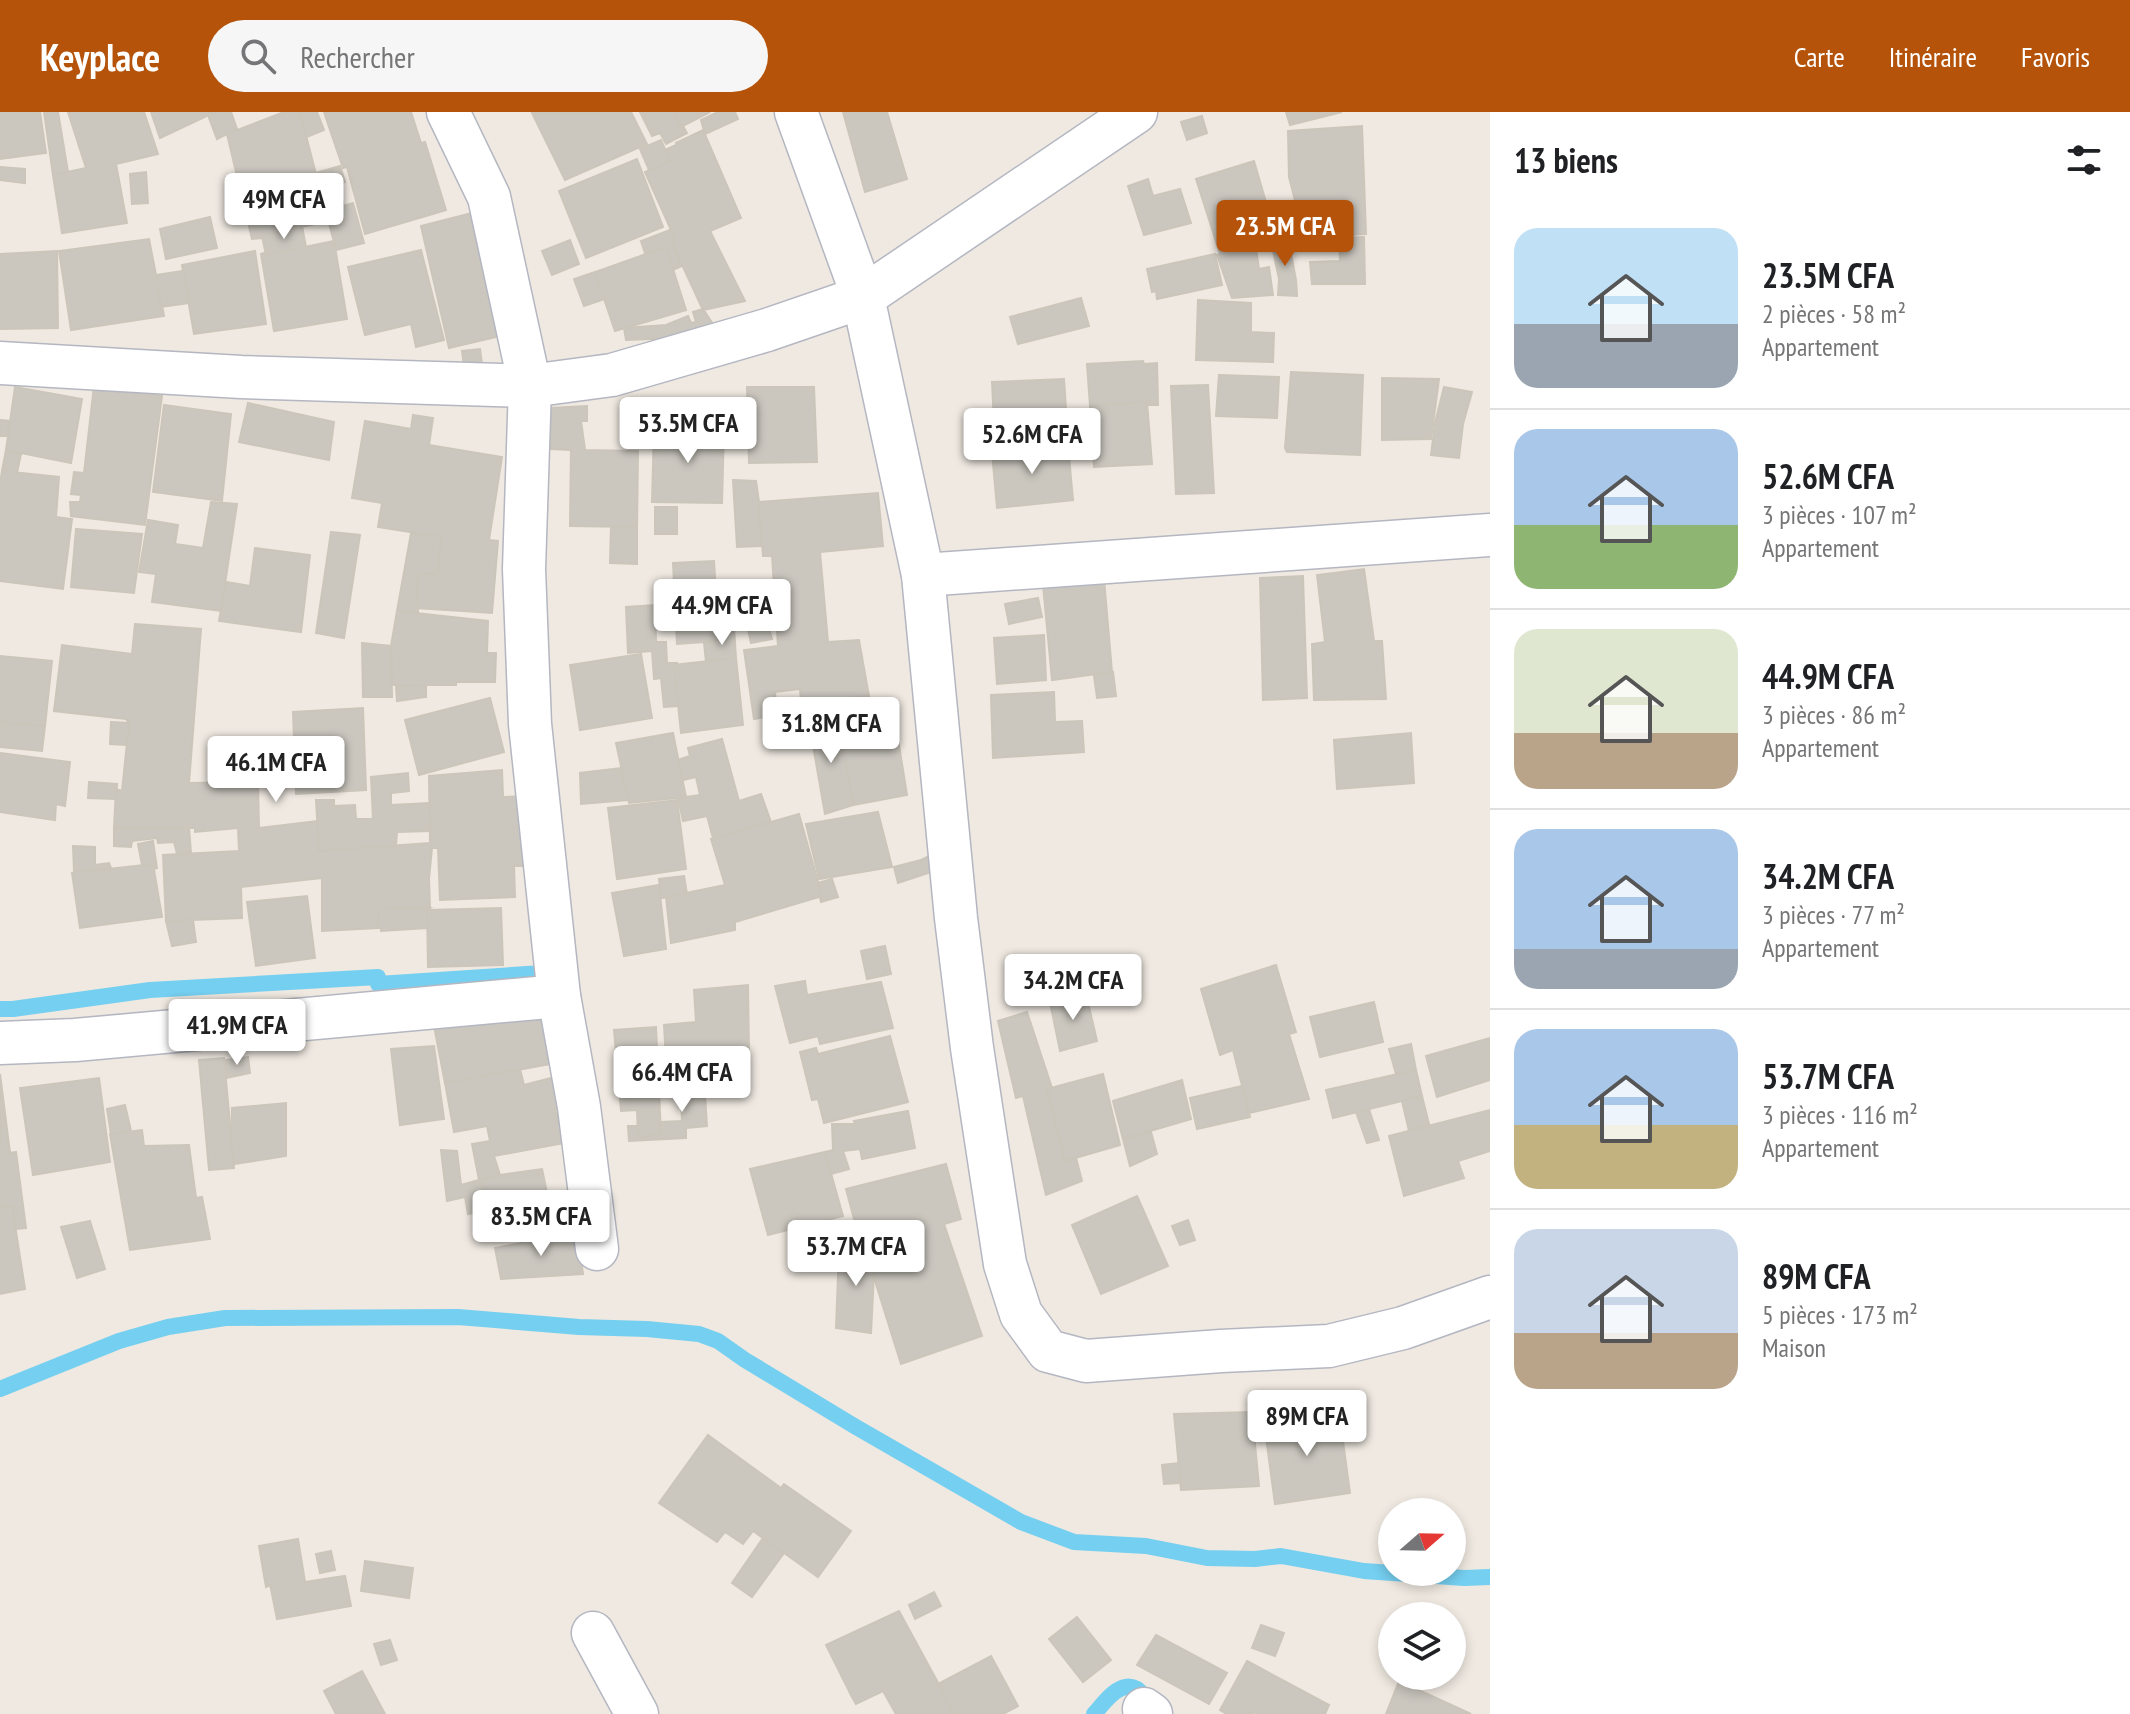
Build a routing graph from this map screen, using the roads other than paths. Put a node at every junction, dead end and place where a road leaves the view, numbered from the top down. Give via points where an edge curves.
1 (448, 112) edge
2 (796, 112) edge
3 (1136, 112) edge
4 (863, 297) junction
5 (0, 363) edge
6 (530, 386) junction
7 (1490, 535) edge
8 (923, 575) junction
9 (559, 996) junction
10 (0, 1043) edge
11 (597, 1249) dead end
12 (1490, 1297) edge
13 (593, 1633) dead end
14 (637, 1714) edge

1 - 6 street via 489,197
2 - 4 street
3 - 4 street
4 - 6 street via 612,375
4 - 8 street
5 - 6 street
6 - 9 street via 524,569 530,708
7 - 8 street
8 - 12 street via 956,918 1005,1264 1021,1314 1048,1351 1086,1361 1329,1346 1403,1328
9 - 10 street
9 - 11 street
13 - 14 street

